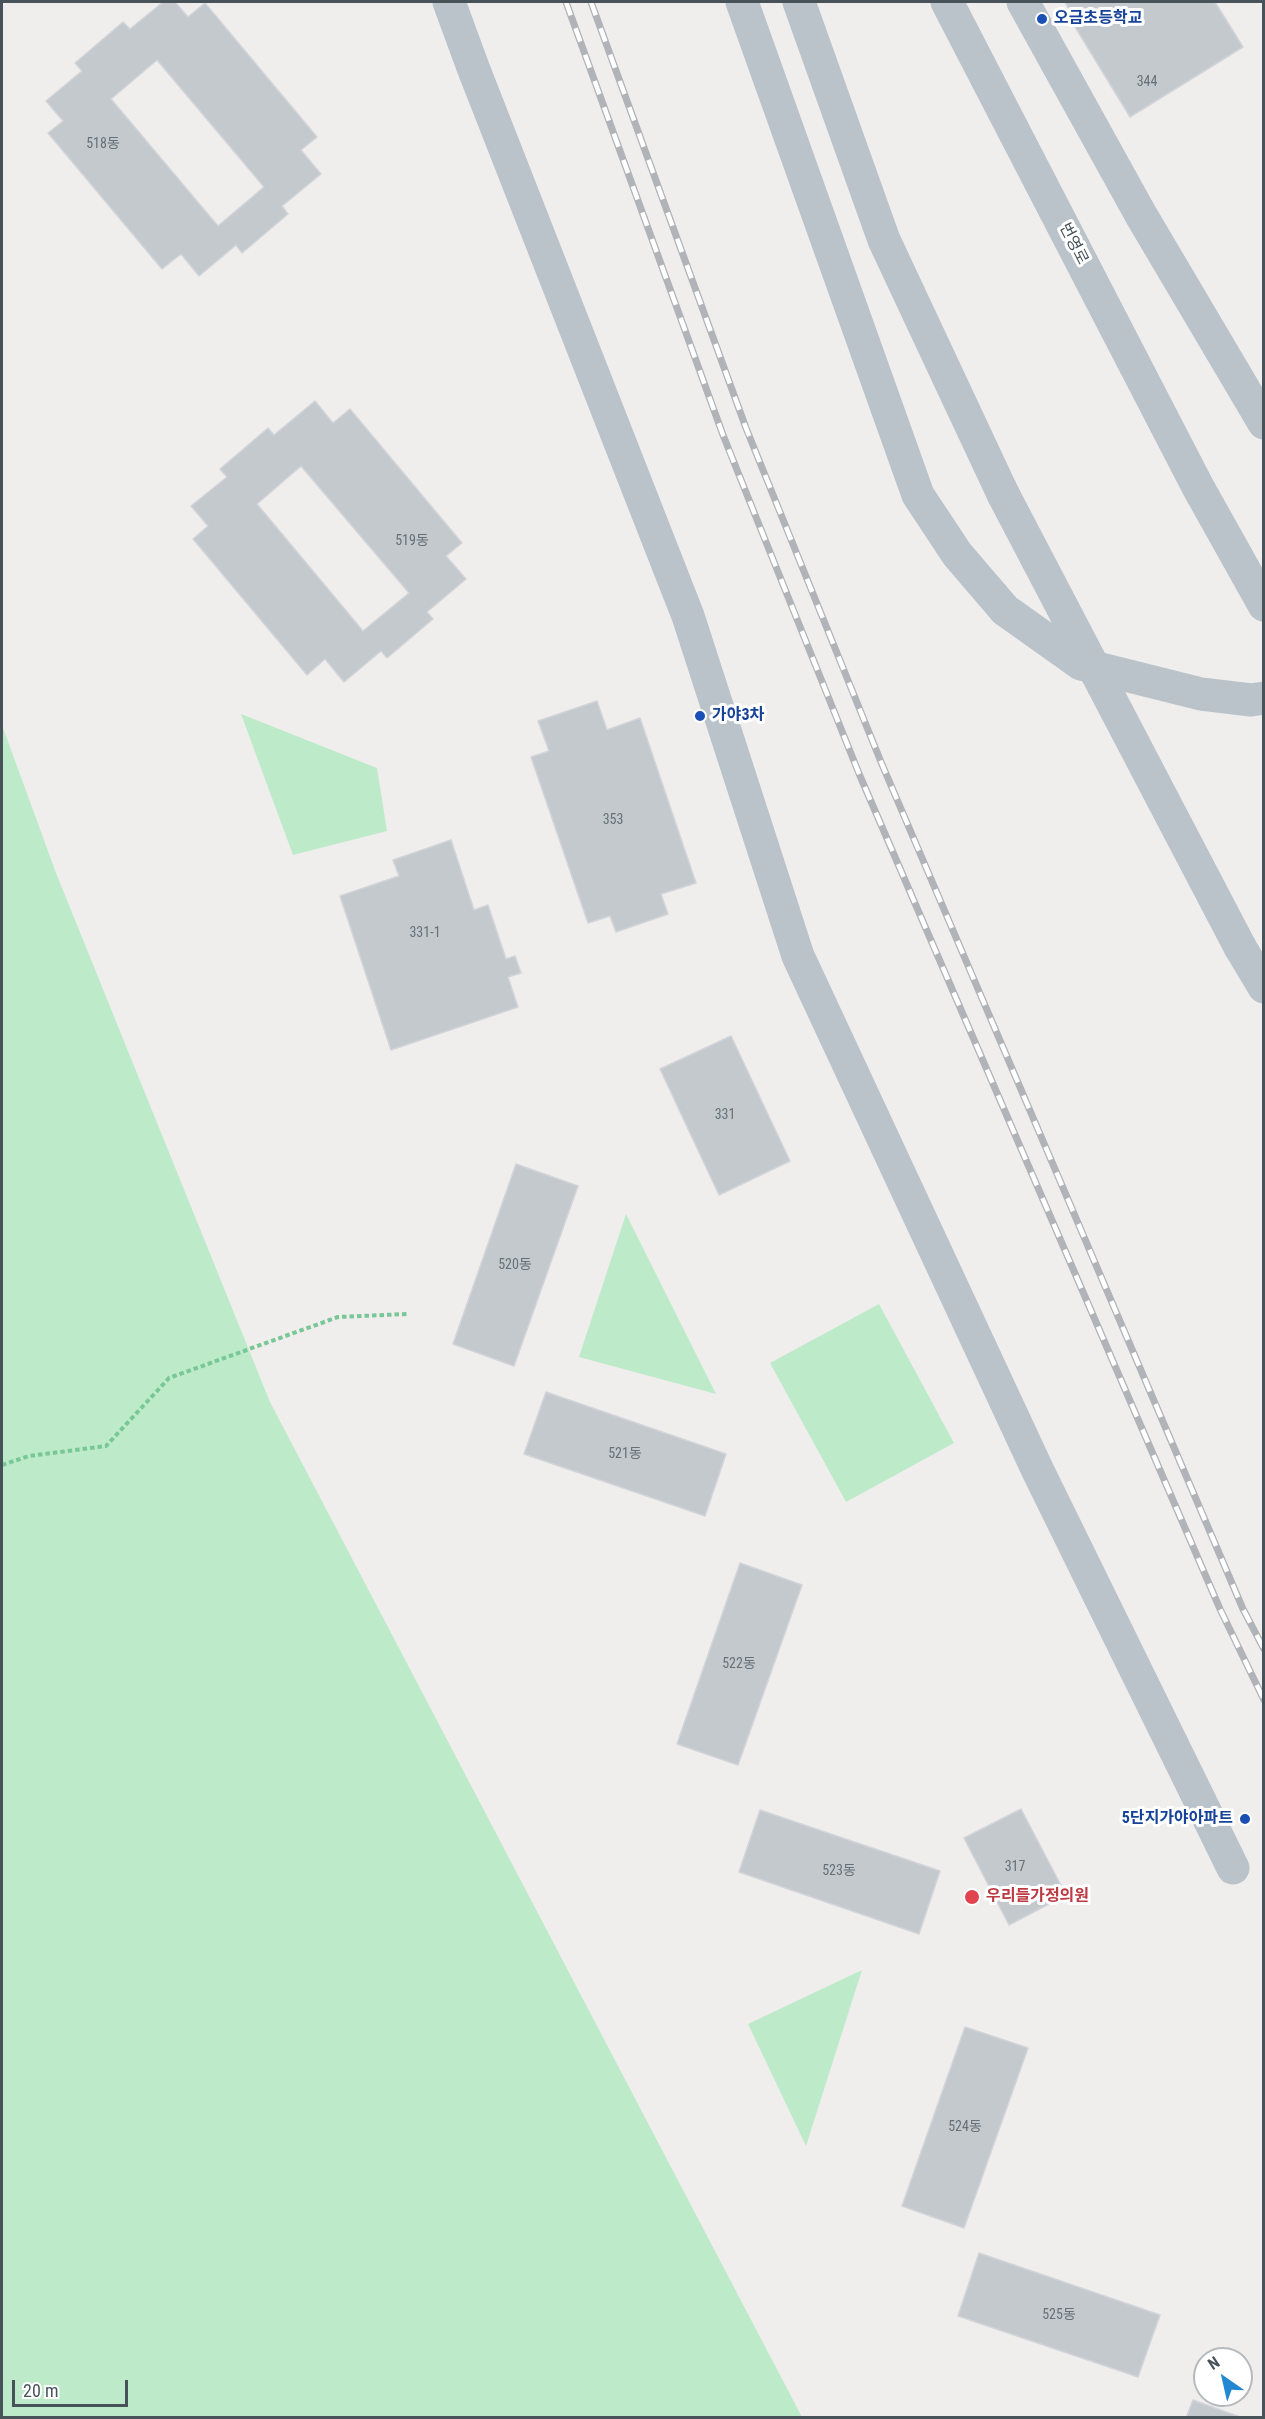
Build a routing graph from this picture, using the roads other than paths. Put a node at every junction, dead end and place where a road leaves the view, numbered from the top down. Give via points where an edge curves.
1 (449, 2) edge
2 (742, 2) edge
3 (799, 2) edge
4 (947, 2) edge
5 (1023, 2) edge
6 (1263, 423) edge
7 (1263, 605) edge
8 (1259, 700) edge
9 (1263, 987) edge
10 (1233, 1868) dead end

1 - 10 street via 688,616 798,956 1038,1471
2 - 8 street via 918,495 957,554 1005,610 1081,664 1201,694
3 - 9 street, bridge via 884,240 1003,494
4 - 7 street, 번영로
5 - 6 street

